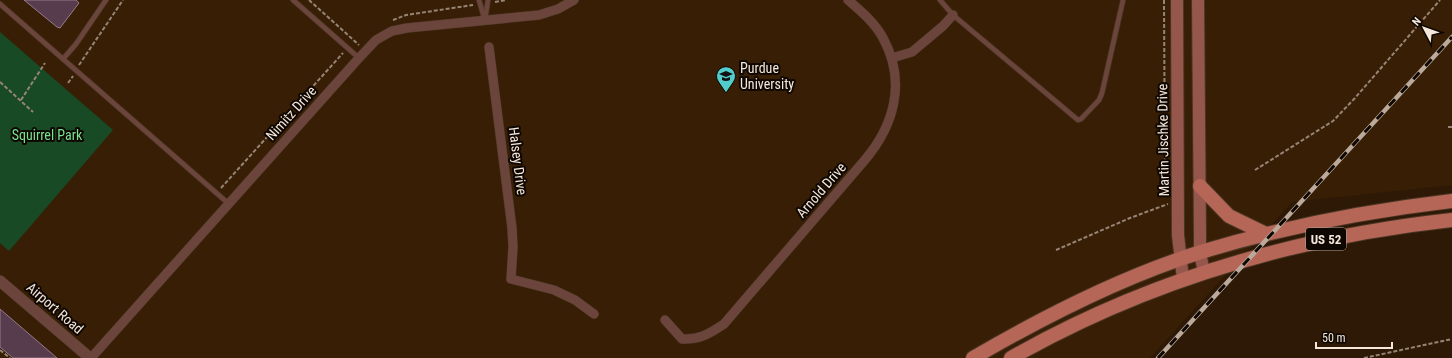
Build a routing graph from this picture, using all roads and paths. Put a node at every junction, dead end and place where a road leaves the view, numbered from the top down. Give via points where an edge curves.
1 (106, 0) edge
2 (123, 0) edge
3 (293, 0) edge
4 (309, 0) edge
5 (479, 0) edge
6 (488, 0) edge
7 (574, 0) edge
8 (848, 0) edge
9 (940, 0) edge
10 (1123, 0) edge
11 (1164, 0) edge
12 (1177, 0) edge
13 (1198, 0) edge
14 (1440, 0) edge
15 (0, 4) edge
16 (953, 14) junction
17 (485, 21) junction
18 (489, 47) dead end
19 (348, 48) junction
20 (362, 54) junction
21 (892, 58) junction
22 (63, 59) junction
23 (45, 63) dead end
24 (76, 70) junction
25 (0, 82) edge
26 (68, 83) dead end
27 (21, 100) junction
28 (33, 112) dead end
29 (1448, 127) dead end
30 (1452, 127) edge
31 (1255, 170) dead end
32 (1165, 180) dead end
33 (1200, 186) junction
34 (216, 194) junction
35 (1179, 201) junction
36 (1452, 201) edge
37 (229, 204) junction
38 (1452, 220) edge
39 (1266, 234) junction
40 (1056, 250) dead end
41 (1200, 253) junction
42 (1180, 260) junction
43 (1204, 272) junction
44 (1183, 279) junction
45 (0, 281) edge
46 (594, 314) dead end
47 (665, 320) dead end
48 (1452, 339) edge
49 (0, 350) edge
50 (87, 357) edge
51 (10, 358) edge
52 (974, 358) edge
53 (1011, 358) edge
54 (1364, 358) edge

1 - 22 lane
2 - 24 path
3 - 19 lane
4 - 20 path
5 - 17 lane
6 - 17 lane
7 - 17 street, Nimitz Drive via 539,16
8 - 21 street, Arnold Drive via 876,27
9 - 16 lane
10 - 16 lane via 1102,93 1078,120
11 - 32 path
12 - 35 main road, Martin Jischke Drive
13 - 33 main road
14 - 31 path via 1333,120
15 - 22 lane
16 - 21 street via 943,26 912,52
17 - 20 street, Nimitz Drive via 392,31 384,34
18 - 46 street, Halsey Drive via 514,247 511,279 554,290 575,300
19 - 20 lane
19 - 34 path
20 - 37 street, Nimitz Drive
21 - 47 street, Arnold Drive via 895,101 882,138 724,324 704,337 692,340 682,339
22 - 24 lane
23 - 27 path
24 - 26 path
24 - 34 lane
25 - 27 path
27 - 28 path
29 - 30 path
33 - 39 main road via 1229,216
33 - 41 main road
34 - 37 lane
35 - 40 path via 1130,218
35 - 42 main road, Martin Jischke Drive
36 - 39 main road, US 52 via 1359,214
37 - 50 street, Nimitz Drive
38 - 43 main road, US 52 via 1326,239 1279,249
39 - 41 main road, US 52
41 - 42 main road, US 52
41 - 43 main road
42 - 44 main road, Martin Jischke Drive
42 - 52 main road, US 52 via 1074,303
43 - 44 main road, US 52
44 - 53 main road, US 52 via 1080,321
45 - 50 street, Airport Road
48 - 54 path
49 - 51 path

